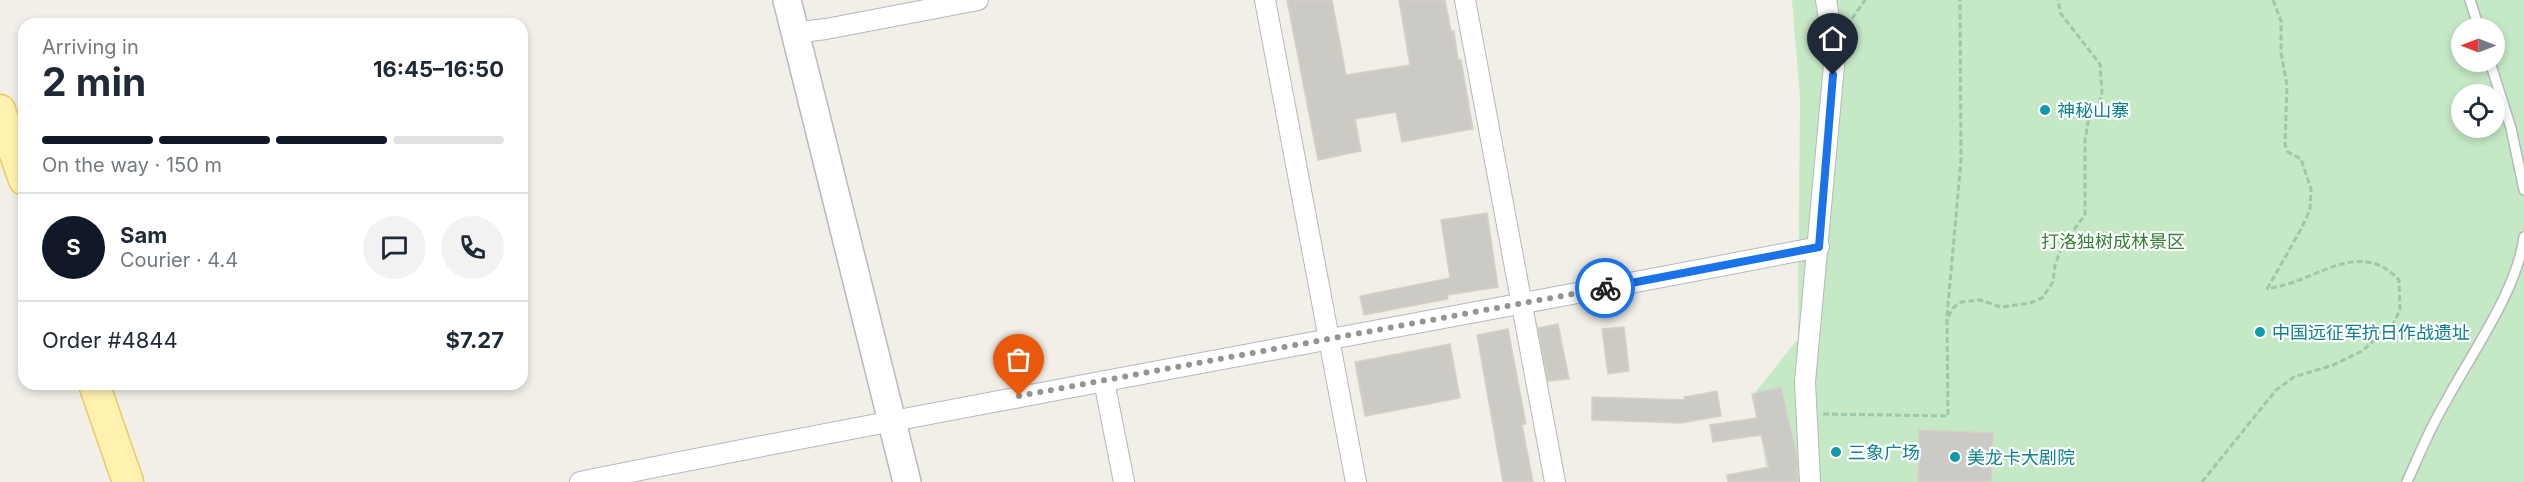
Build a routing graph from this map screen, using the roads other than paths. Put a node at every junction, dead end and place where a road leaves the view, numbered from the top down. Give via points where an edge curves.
1 (787, 0) edge
2 (978, 0) edge
3 (1265, 0) edge
4 (1465, 0) edge
5 (1826, 0) edge
6 (2470, 0) edge
7 (2476, 18) edge
8 (794, 33) junction
9 (2493, 72) edge
10 (0, 110) edge
11 (18, 162) edge
12 (2524, 190) edge
13 (2524, 237) edge
14 (1819, 247) junction
15 (1521, 305) junction
16 (1329, 341) junction
17 (1104, 381) junction
18 (96, 390) edge
19 (892, 420) junction
20 (128, 482) edge
21 (580, 482) edge
22 (907, 482) edge
23 (1124, 482) edge
24 (1356, 482) edge
25 (1555, 482) edge
26 (1810, 482) edge
27 (2407, 482) edge

1 - 8 street
2 - 8 street
3 - 16 street
4 - 15 street
5 - 14 street via 1835,54
6 - 7 lane
8 - 19 street
9 - 12 lane via 2514,136
10 - 11 main road
13 - 27 lane via 2518,266 2508,287 2444,404
14 - 15 street
14 - 26 street via 1805,382
15 - 16 street
15 - 25 street
16 - 17 street
16 - 24 street
17 - 19 street
17 - 23 street
18 - 20 main road
19 - 21 street
19 - 22 street

